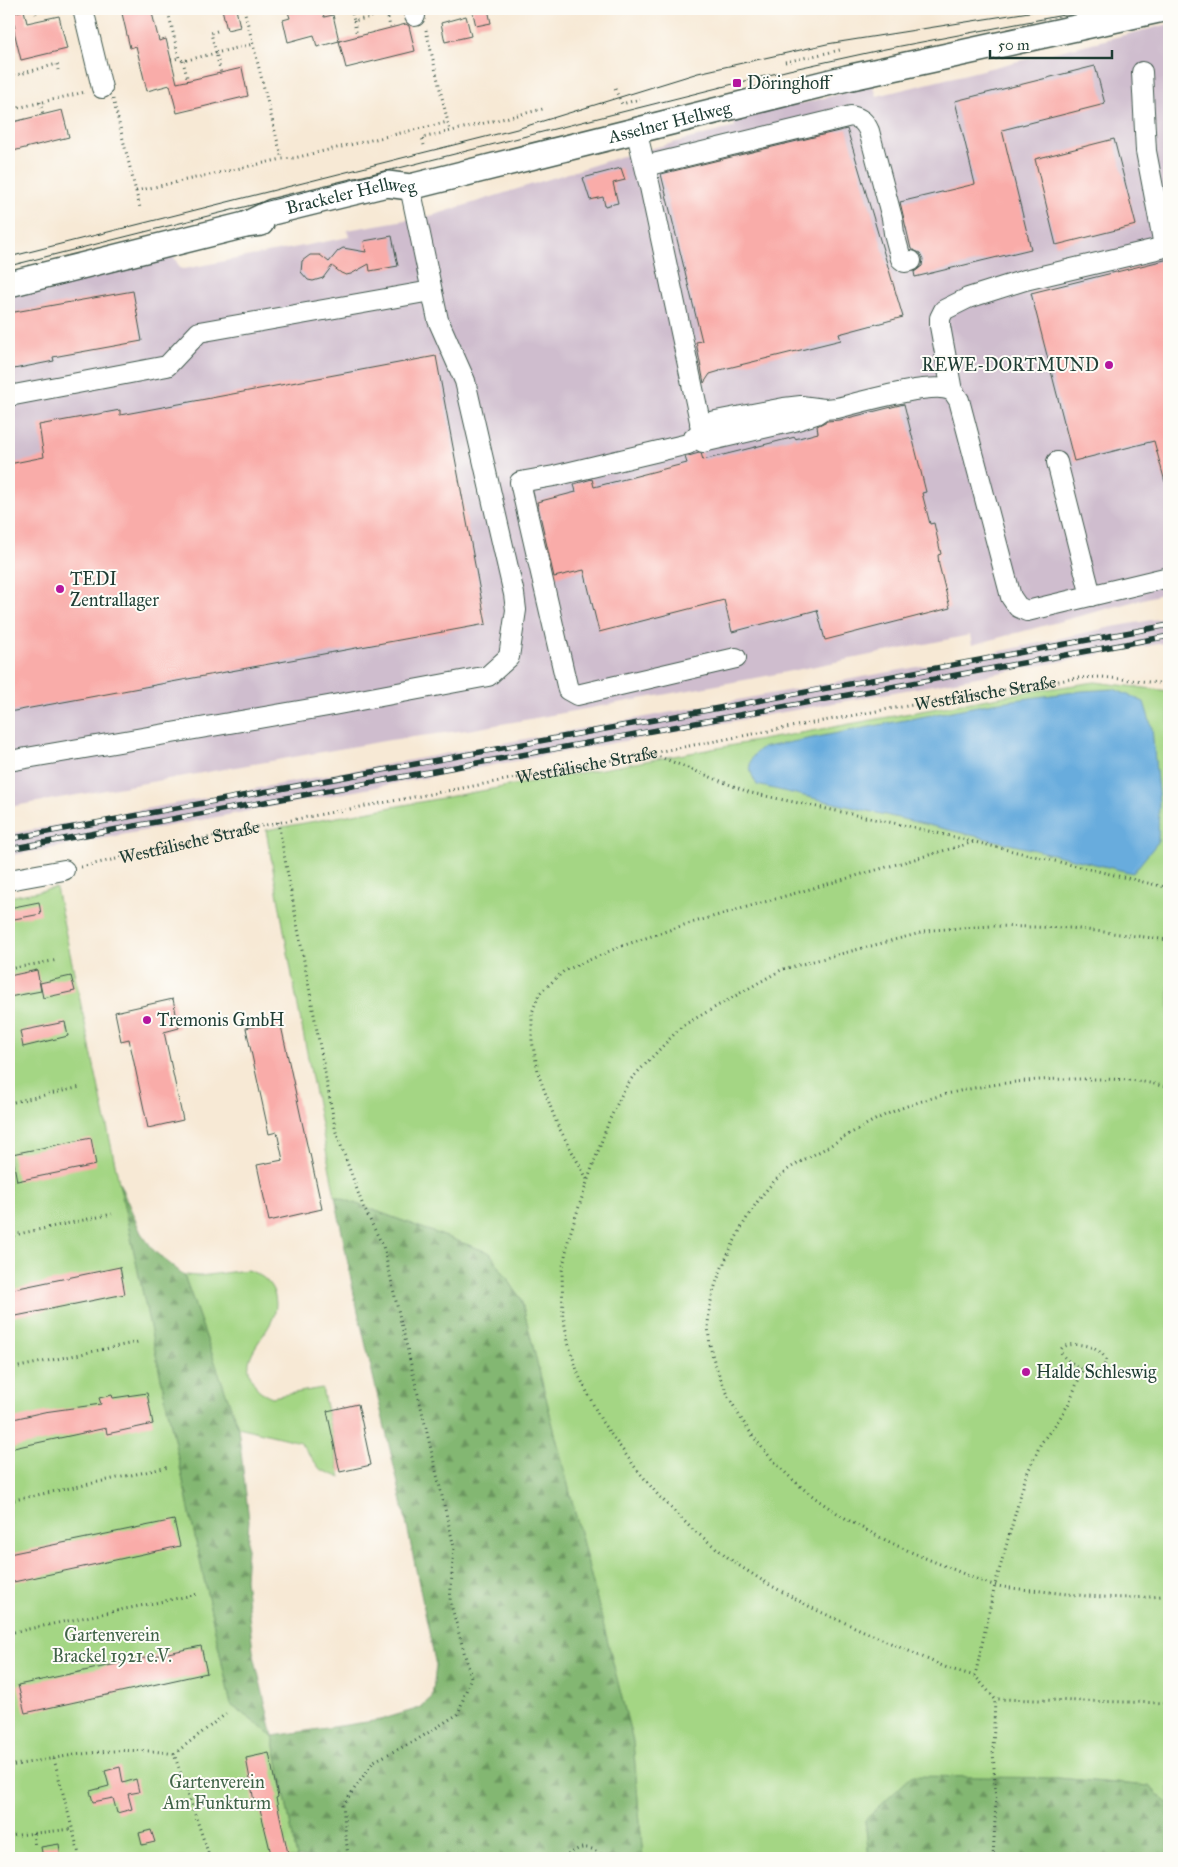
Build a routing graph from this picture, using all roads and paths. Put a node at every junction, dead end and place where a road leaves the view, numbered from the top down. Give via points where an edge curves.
1 (34, 9) edge
2 (83, 9) edge
3 (165, 9) edge
4 (244, 9) edge
5 (351, 9) edge
6 (1162, 9) edge
7 (152, 12) dead end
8 (386, 13) junction
9 (414, 13) edge
10 (36, 14) dead end
11 (354, 21) junction
12 (390, 27) dead end
13 (217, 32) dead end
14 (357, 36) dead end
15 (253, 44) junction
16 (840, 50) dead end
17 (216, 53) junction
18 (179, 58) junction
19 (171, 60) dead end
20 (183, 61) junction
21 (785, 62) dead end
22 (58, 70) dead end
23 (222, 72) dead end
24 (1142, 72) dead end
25 (9, 77) edge
26 (188, 81) dead end
27 (102, 88) junction
28 (615, 88) dead end
29 (640, 99) dead end
30 (40, 102) junction
31 (543, 109) dead end
32 (9, 110) edge
33 (43, 114) dead end
34 (9, 116) edge
35 (11, 122) dead end
36 (448, 122) junction
37 (636, 130) junction
38 (450, 131) junction
39 (424, 145) dead end
40 (282, 159) junction
41 (645, 166) junction
42 (410, 187) junction
43 (136, 191) junction
44 (140, 208) dead end
45 (912, 261) dead end
46 (15, 281) edge
47 (431, 291) junction
48 (952, 391) junction
49 (9, 396) edge
50 (702, 432) junction
51 (1057, 462) dead end
52 (1169, 577) edge
53 (1091, 596) junction
54 (736, 658) dead end
55 (1169, 684) edge
56 (649, 752) junction
57 (9, 761) edge
58 (278, 822) junction
59 (974, 842) junction
60 (64, 870) joint
61 (9, 880) edge
62 (1169, 888) edge
63 (1169, 940) edge
64 (58, 960) dead end
65 (9, 968) edge
66 (82, 1087) dead end
67 (1169, 1088) edge
68 (9, 1103) edge
69 (588, 1179) junction
70 (112, 1214) dead end
71 (9, 1236) edge
72 (138, 1342) dead end
73 (9, 1369) edge
74 (1083, 1369) junction
75 (169, 1468) dead end
76 (9, 1501) edge
77 (995, 1586) junction
78 (198, 1594) dead end
79 (1169, 1595) edge
80 (9, 1633) edge
81 (975, 1676) junction
82 (995, 1699) junction
83 (1169, 1703) edge
84 (227, 1713) dead end
85 (174, 1754) junction
86 (54, 1759) junction
87 (9, 1766) edge
88 (72, 1829) junction
89 (33, 1833) junction
90 (9, 1836) edge
91 (35, 1847) dead end
92 (80, 1858) edge
93 (210, 1858) edge
94 (348, 1858) edge
95 (564, 1858) edge
96 (605, 1858) edge
97 (993, 1858) edge

1 - 10 path
2 - 27 street
3 - 7 path
3 - 18 path
4 - 15 path
5 - 11 path
6 - 37 main road, Asselner Hellweg via 847,78
8 - 9 path via 404,9 405,15
8 - 11 path
8 - 12 path
9 - 36 path via 424,24
11 - 14 path
13 - 17 path via 211,33
15 - 17 path
15 - 40 path
16 - 21 path
17 - 20 path
17 - 23 path
18 - 19 path
18 - 20 path
20 - 26 path
22 - 25 path via 57,64
24 - 48 street via 1146,151 1162,234 1161,248 1025,280 968,298 944,310 940,326
27 - 30 path
27 - 43 path via 110,86
28 - 29 path via 622,104
30 - 32 path
30 - 33 path
31 - 38 path
34 - 35 path
36 - 38 path
36 - 40 path
37 - 41 street
37 - 42 main road, Asselner Hellweg
38 - 39 path via 422,138
40 - 43 path
41 - 45 street via 851,116 858,117 869,131 897,220 894,233 901,259
41 - 50 street
42 - 46 main road, Brackeler Hellweg via 387,184 272,212 245,225
42 - 47 street
43 - 44 path
47 - 49 street via 199,332 166,366
47 - 57 street via 438,320 465,381 508,565 516,610 509,657 488,676
48 - 50 street via 924,388 824,409 794,421
48 - 53 street via 959,400 1011,598 1018,607 1027,611
50 - 54 street via 688,444 520,482 568,690 577,695
51 - 53 street
52 - 53 street
55 - 56 path, Westfälische Straße via 1102,677 1077,678
56 - 58 path, Westfälische Straße
56 - 59 path via 751,793
58 - 60 path, Westfälische Straße
58 - 94 path via 336,1132 363,1206 383,1246 454,1546 450,1601 471,1677 458,1714 416,1741 374,1761 343,1805
59 - 62 path
59 - 69 path via 684,926 619,947 564,971 539,994 532,1013 532,1041 539,1076 557,1124
60 - 61 street
63 - 69 path via 1071,928 991,926 932,930 783,969 682,1026 632,1078 610,1121
64 - 65 path
66 - 68 path
67 - 77 path via 1144,1080 1062,1078 963,1089 907,1106 864,1126 782,1174 760,1198 742,1226 718,1276 708,1335 714,1360 742,1421 760,1447 785,1474 825,1507 900,1549
69 - 81 path via 569,1236 562,1271 563,1316 579,1376 602,1422 635,1467 691,1528 768,1584 816,1610 947,1668
70 - 71 path
72 - 73 path
74 - 74 path via 1096,1371 1102,1368 1106,1361 1101,1352 1086,1346 1063,1346 1063,1358
74 - 77 path via 1068,1405 1041,1443 1026,1476
75 - 76 path
77 - 79 path via 1114,1598
77 - 81 path
78 - 80 path
81 - 82 path
82 - 83 path
82 - 97 path
84 - 85 path
85 - 86 path via 154,1750 116,1751
85 - 93 path
86 - 87 path
86 - 88 path
88 - 89 path
88 - 92 path
89 - 90 path
89 - 91 path
95 - 96 path via 587,1847

